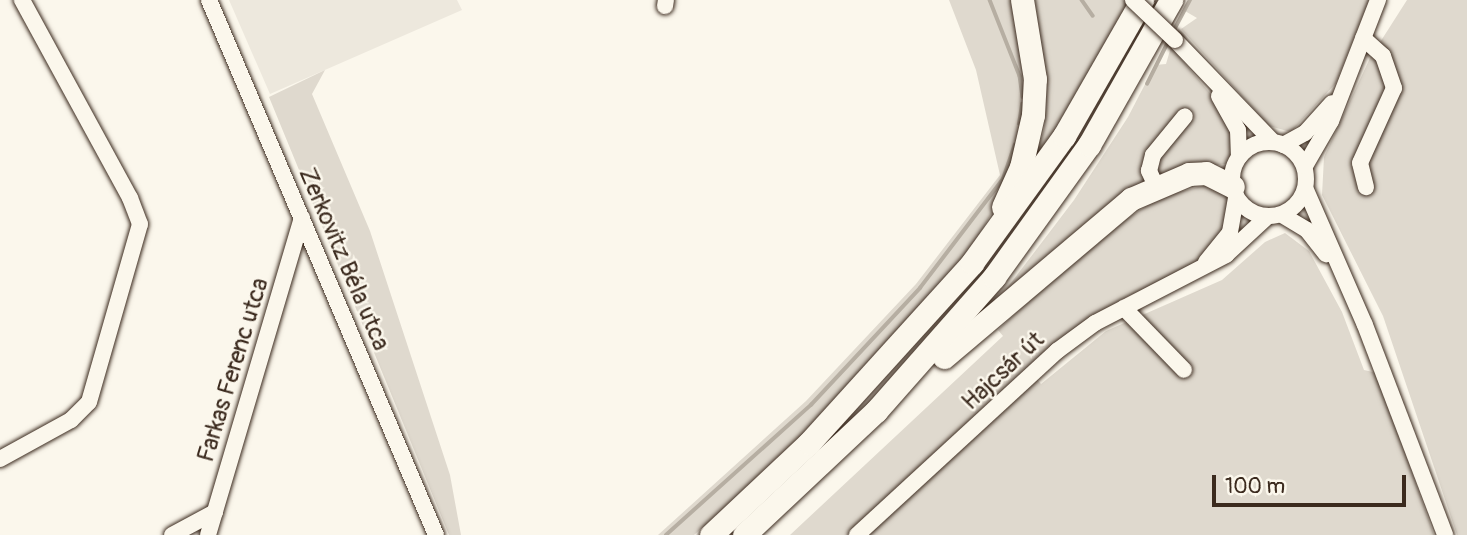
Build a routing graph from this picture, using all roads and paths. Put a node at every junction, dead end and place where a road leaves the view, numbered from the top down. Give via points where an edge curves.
1 (22, 0) edge
2 (209, 0) edge
3 (1022, 0) edge
4 (1133, 0) edge
5 (1142, 0) edge
6 (1171, 0) edge
7 (1378, 0) edge
8 (1363, 38) junction
9 (1208, 75) junction
10 (1345, 88) junction
11 (1185, 116) dead end
12 (1278, 143) junction
13 (1240, 156) junction
14 (1304, 166) junction
15 (1156, 186) junction
16 (1366, 187) dead end
17 (1306, 190) junction
18 (1234, 192) junction
19 (1275, 216) junction
20 (302, 218) junction
21 (986, 246) junction
22 (1200, 269) junction
23 (1345, 282) junction
24 (1124, 308) junction
25 (1184, 370) dead end
26 (876, 411) junction
27 (0, 459) edge
28 (215, 512) junction
29 (172, 535) edge
30 (208, 535) edge
31 (436, 535) edge
32 (711, 535) edge
33 (744, 535) edge
34 (857, 535) edge
35 (1445, 535) edge

1 - 27 street via 131,198 140,224 138,244 89,402 71,420
2 - 20 street, Zerkovitz Béla utca
3 - 21 highway via 1035,79 1033,114 1021,167
4 - 9 street, bridge
5 - 21 highway via 1064,136
6 - 26 highway via 1119,96 1036,222 964,314
7 - 8 street
8 - 10 street
8 - 16 street via 1383,56 1394,88 1360,163
9 - 12 street
9 - 13 street via 1238,130
10 - 12 street via 1320,120
10 - 14 street
11 - 15 street via 1153,155 1149,171
12 - 13 street via 1261,143
12 - 14 street
13 - 18 street
14 - 17 street
15 - 18 highway via 1206,173
15 - 26 highway via 1105,219
17 - 19 street via 1301,201
17 - 23 street
18 - 19 street via 1244,207
18 - 22 street, Hajcsár út via 1230,232
19 - 22 street, Hajcsár út via 1226,255
19 - 23 street via 1307,230
20 - 28 street, Farkas Ferenc utca
20 - 31 street, Zerkovitz Béla utca
21 - 32 highway via 809,443
22 - 24 street, Hajcsár út
23 - 35 street
24 - 25 street
24 - 34 street, Hajcsár út via 1057,351
26 - 33 highway
28 - 29 street
28 - 30 street, Farkas Ferenc utca

